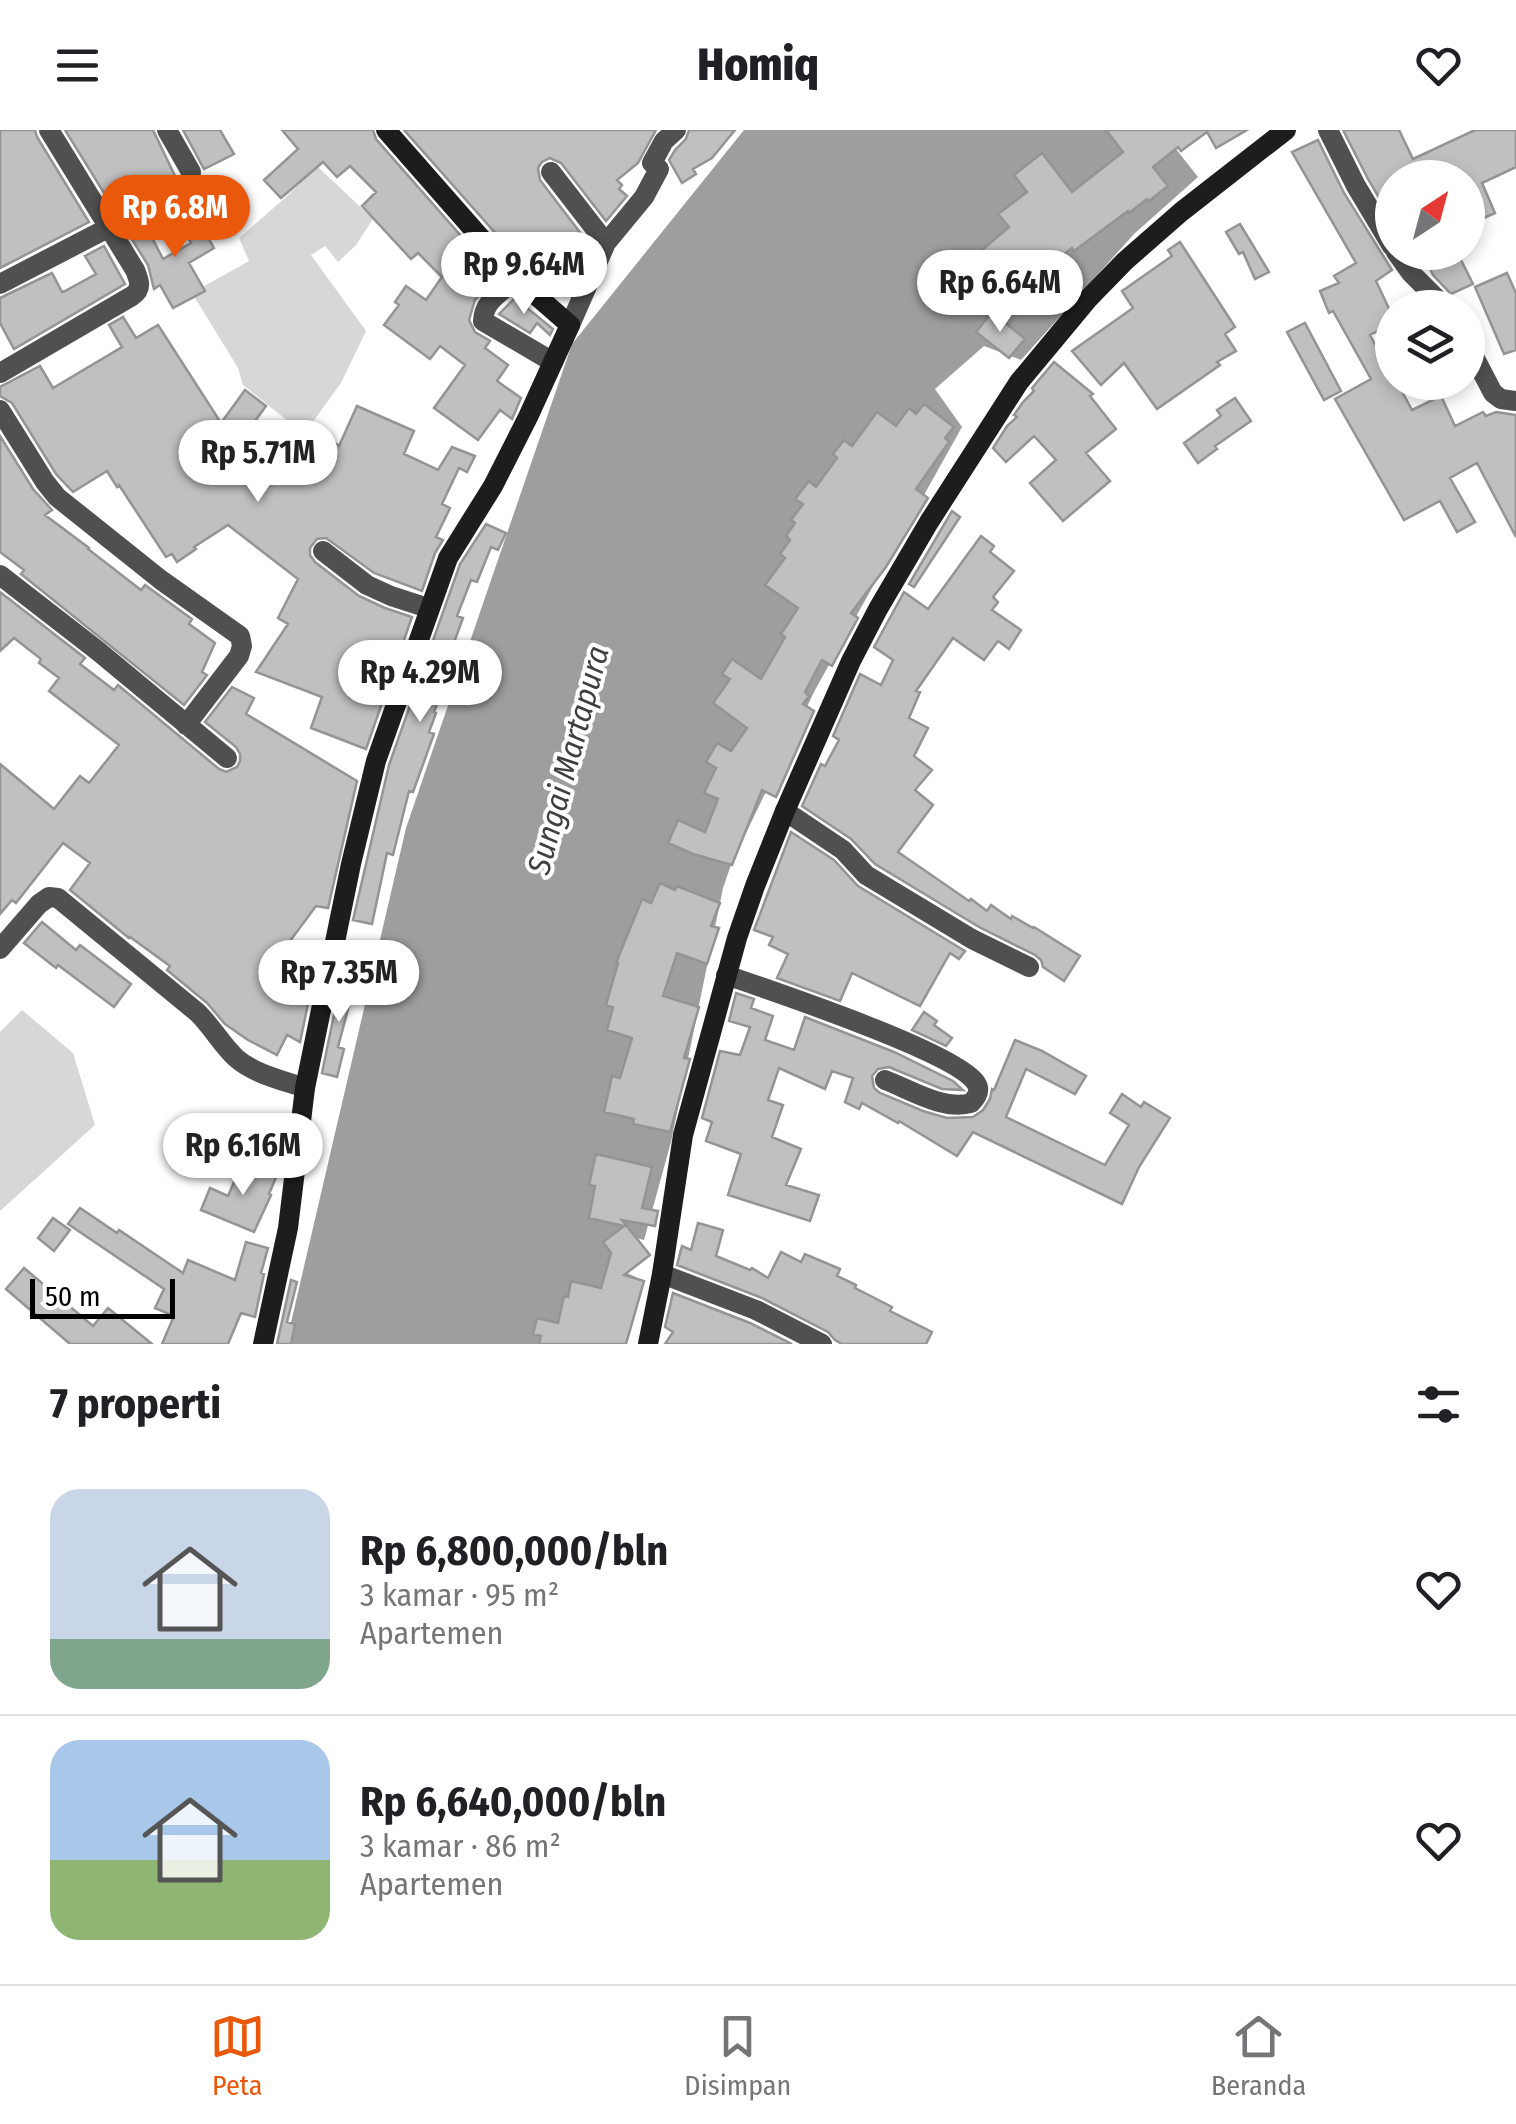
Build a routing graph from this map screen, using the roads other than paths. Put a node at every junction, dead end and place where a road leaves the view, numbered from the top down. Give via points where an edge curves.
1 (50, 130) edge
2 (167, 130) edge
3 (386, 130) edge
4 (676, 130) edge
5 (1286, 130) edge
6 (1328, 130) edge
7 (551, 172) dead end
8 (1375, 218) edge
9 (109, 228) junction
10 (606, 243) junction
11 (1408, 270) edge
12 (516, 278) junction
13 (0, 284) edge
14 (1427, 290) edge
15 (570, 325) junction
16 (552, 362) junction
17 (0, 373) edge
18 (1485, 377) edge
19 (1516, 402) edge
20 (0, 410) edge
21 (323, 552) dead end
22 (0, 575) edge
23 (428, 608) junction
24 (186, 724) junction
25 (227, 758) dead end
26 (786, 811) junction
27 (0, 950) edge
28 (1029, 968) dead end
29 (726, 975) junction
30 (885, 1080) dead end
31 (305, 1088) junction
32 (662, 1274) junction
33 (263, 1344) edge
34 (648, 1344) edge
35 (822, 1344) edge

1 - 9 street
2 - 9 street via 190,180
3 - 12 street
4 - 10 street via 652,162 658,169 653,183
5 - 26 street via 1125,261 1019,382 878,609
6 - 8 street
7 - 10 street
9 - 13 street
9 - 17 street via 140,282 138,291
10 - 15 street
11 - 14 street
12 - 15 street
12 - 16 street via 484,309 483,322
15 - 16 street
16 - 23 street
18 - 19 street via 1500,399
20 - 24 street via 57,497 240,636 239,656
21 - 23 street via 367,585
22 - 24 street
23 - 31 street via 368,792
24 - 25 street
26 - 28 street via 843,850 866,875
26 - 29 street
27 - 31 street via 39,904 58,898 198,1013 235,1057
29 - 30 street via 914,1046 967,1074 978,1090 971,1103 956,1106
29 - 32 street via 683,1135
31 - 33 street via 288,1228
32 - 34 street
32 - 35 street

